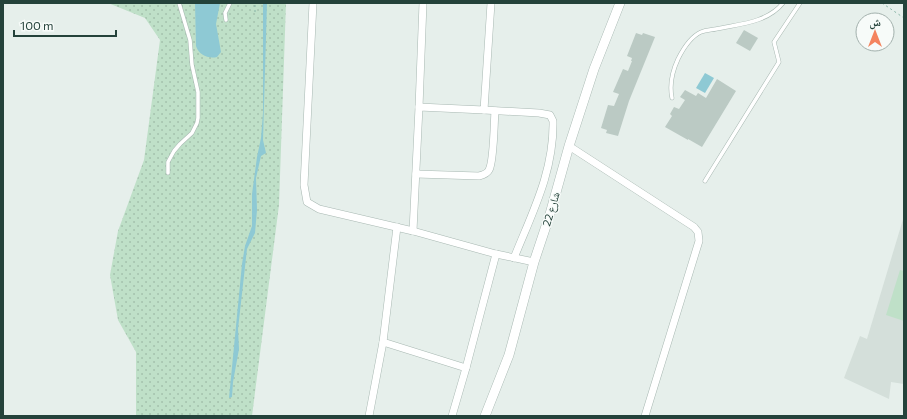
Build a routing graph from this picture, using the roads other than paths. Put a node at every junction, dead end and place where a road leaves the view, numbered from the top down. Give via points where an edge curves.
1 (179, 3) edge
2 (230, 3) edge
3 (313, 3) edge
4 (423, 3) edge
5 (491, 3) edge
6 (620, 3) edge
7 (783, 3) edge
8 (800, 3) edge
9 (226, 20) dead end
10 (672, 98) dead end
11 (419, 107) junction
12 (484, 110) junction
13 (495, 110) junction
14 (569, 146) junction
15 (168, 173) dead end
16 (416, 174) junction
17 (705, 181) dead end
18 (396, 227) junction
19 (413, 231) junction
20 (496, 254) junction
21 (514, 258) junction
22 (534, 262) junction
23 (383, 342) junction
24 (466, 368) junction
25 (369, 416) edge
26 (452, 416) edge
27 (485, 416) edge
28 (645, 416) edge

1 - 15 lane via 190,40 192,69 198,92 198,118 192,133 174,151 168,162
2 - 9 lane via 225,13
3 - 18 street via 304,185 307,202 319,209
4 - 11 street
5 - 12 street
6 - 14 street, شارع 22 via 594,69
7 - 10 lane via 777,11 757,20 701,32 693,37 683,48 674,67 670,88
8 - 17 lane via 774,42 778,62
11 - 12 street
11 - 16 street
12 - 13 street
13 - 16 street via 490,168 486,173 479,176
13 - 21 street via 550,115 553,121 550,162 544,184
14 - 22 street, شارع 22
14 - 28 street via 698,232 699,241
16 - 19 street
18 - 19 street
18 - 23 street
19 - 20 street
20 - 21 street
20 - 24 street
21 - 22 street
22 - 27 street, شارع 22 via 509,355
23 - 24 street
23 - 25 street
24 - 26 street

